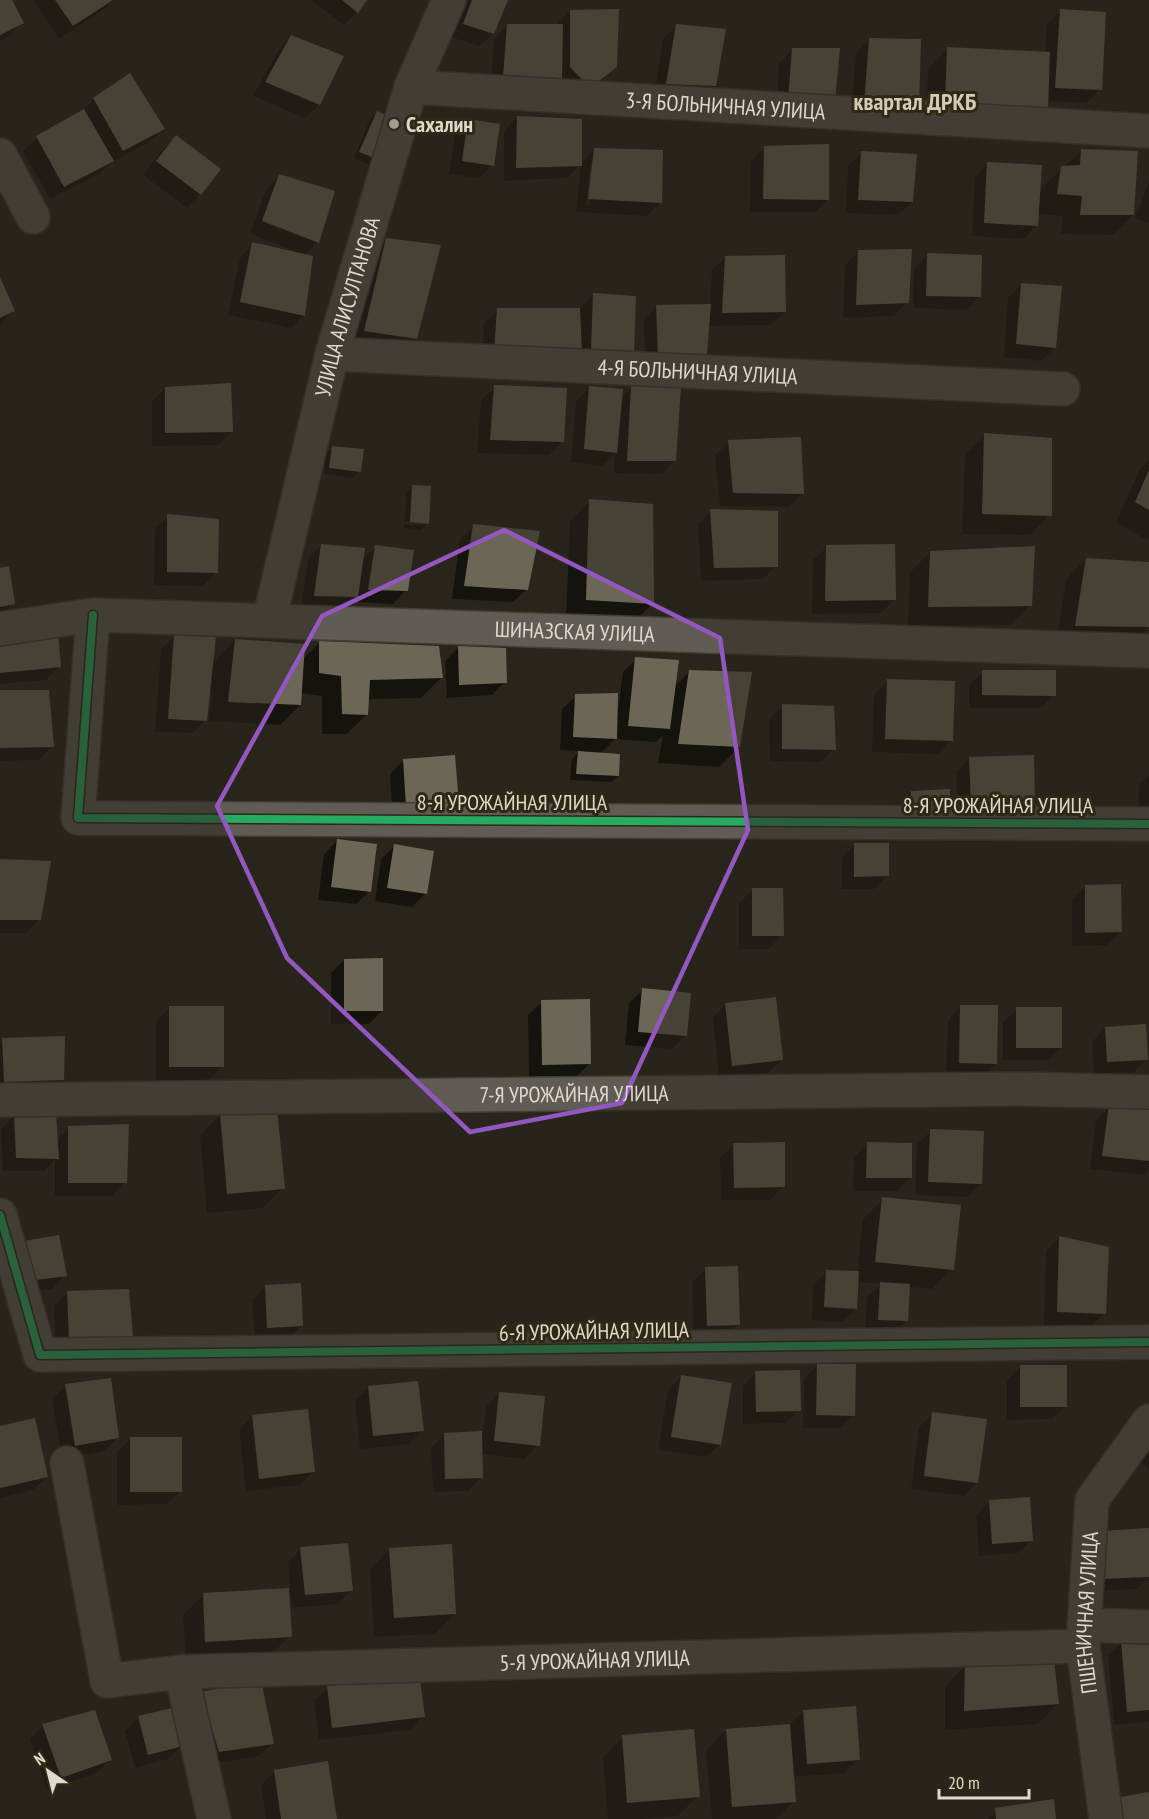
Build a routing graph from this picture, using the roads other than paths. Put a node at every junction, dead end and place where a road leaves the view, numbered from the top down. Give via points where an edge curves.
1 (449, 0) edge
2 (411, 87) junction
3 (1149, 131) edge
4 (0, 155) edge
5 (33, 217) dead end
6 (332, 354) junction
7 (1064, 389) dead end
8 (93, 615) junction
9 (269, 621) junction
10 (0, 629) edge
11 (1149, 651) edge
12 (1149, 824) edge
13 (1149, 1092) edge
14 (0, 1100) edge
15 (0, 1215) edge
16 (1149, 1342) edge
17 (1149, 1421) edge
18 (67, 1463) dead end
19 (1149, 1627) edge
20 (1084, 1636) junction
21 (181, 1672) junction
22 (214, 1819) edge
23 (1106, 1819) edge

1 - 2 street, УЛИЦА АЛИСУЛТАНОВА
2 - 3 street, 3-Я БОЛЬНИЧНАЯ УЛИЦА
2 - 6 street, УЛИЦА АЛИСУЛТАНОВА
4 - 5 street
6 - 7 street, 4-Я БОЛЬНИЧНАЯ УЛИЦА
6 - 9 street, УЛИЦА АЛИСУЛТАНОВА
8 - 9 street, ШИНАЗСКАЯ УЛИЦА
8 - 10 street, ШИНАЗСКАЯ УЛИЦА
8 - 12 street, 8-Я УРОЖАЙНАЯ УЛИЦА via 78,818
9 - 11 street, ШИНАЗСКАЯ УЛИЦА
13 - 14 street, 7-Я УРОЖАЙНАЯ УЛИЦА via 1021,1089
15 - 16 street, 6-Я УРОЖАЙНАЯ УЛИЦА via 40,1355
17 - 20 street, ПШЕНИЧНАЯ УЛИЦА via 1092,1500
18 - 21 street, 5-Я УРОЖАЙНАЯ УЛИЦА via 107,1681
19 - 20 street, 5-Я УРОЖАЙНАЯ УЛИЦА
20 - 21 street, 5-Я УРОЖАЙНАЯ УЛИЦА
20 - 23 street, ПШЕНИЧНАЯ УЛИЦА
21 - 22 street

